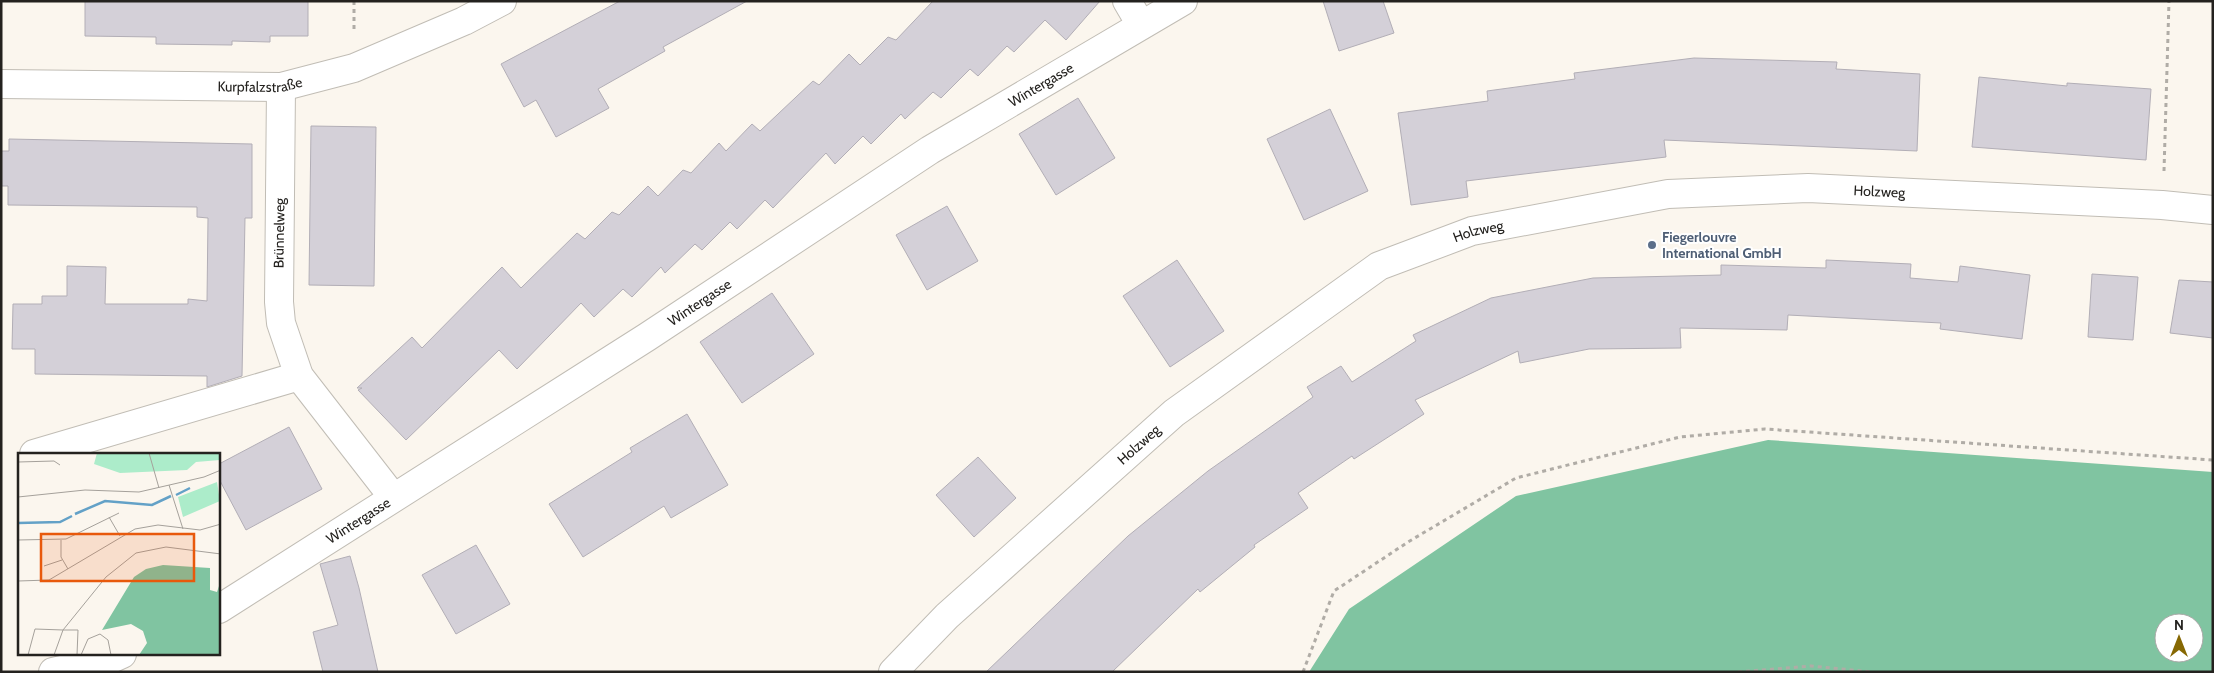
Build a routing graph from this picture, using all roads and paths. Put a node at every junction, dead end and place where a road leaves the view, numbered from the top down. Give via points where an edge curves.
1 (502, 1) edge
2 (1127, 1) edge
3 (1183, 1) edge
4 (2169, 1) edge
5 (1141, 25) junction
6 (1, 84) edge
7 (281, 87) junction
8 (2162, 205) junction
9 (2213, 210) edge
10 (299, 376) junction
11 (37, 453) edge
12 (2213, 460) edge
13 (393, 497) junction
14 (220, 608) edge
15 (118, 656) edge
16 (53, 672) edge
17 (893, 672) edge
18 (1303, 672) edge
19 (1738, 672) edge
20 (1873, 672) edge

1 - 7 street, Kurpfalzstraße via 464,21 354,68
2 - 5 street
3 - 5 street, Wintergasse
4 - 8 path
5 - 13 street, Wintergasse via 930,150 647,337
6 - 7 street, Kurpfalzstraße
7 - 10 street, Brünnelweg via 278,302 281,323
8 - 9 street, Holzweg
8 - 17 street, Holzweg via 1808,188 1668,194 1472,231 1379,266 1174,413 947,616
10 - 11 street
10 - 13 street, Brünnelweg
12 - 18 path via 1765,429 1680,437 1516,478 1408,542 1334,591
13 - 14 street, Wintergasse
15 - 16 street
19 - 20 path via 1811,666

